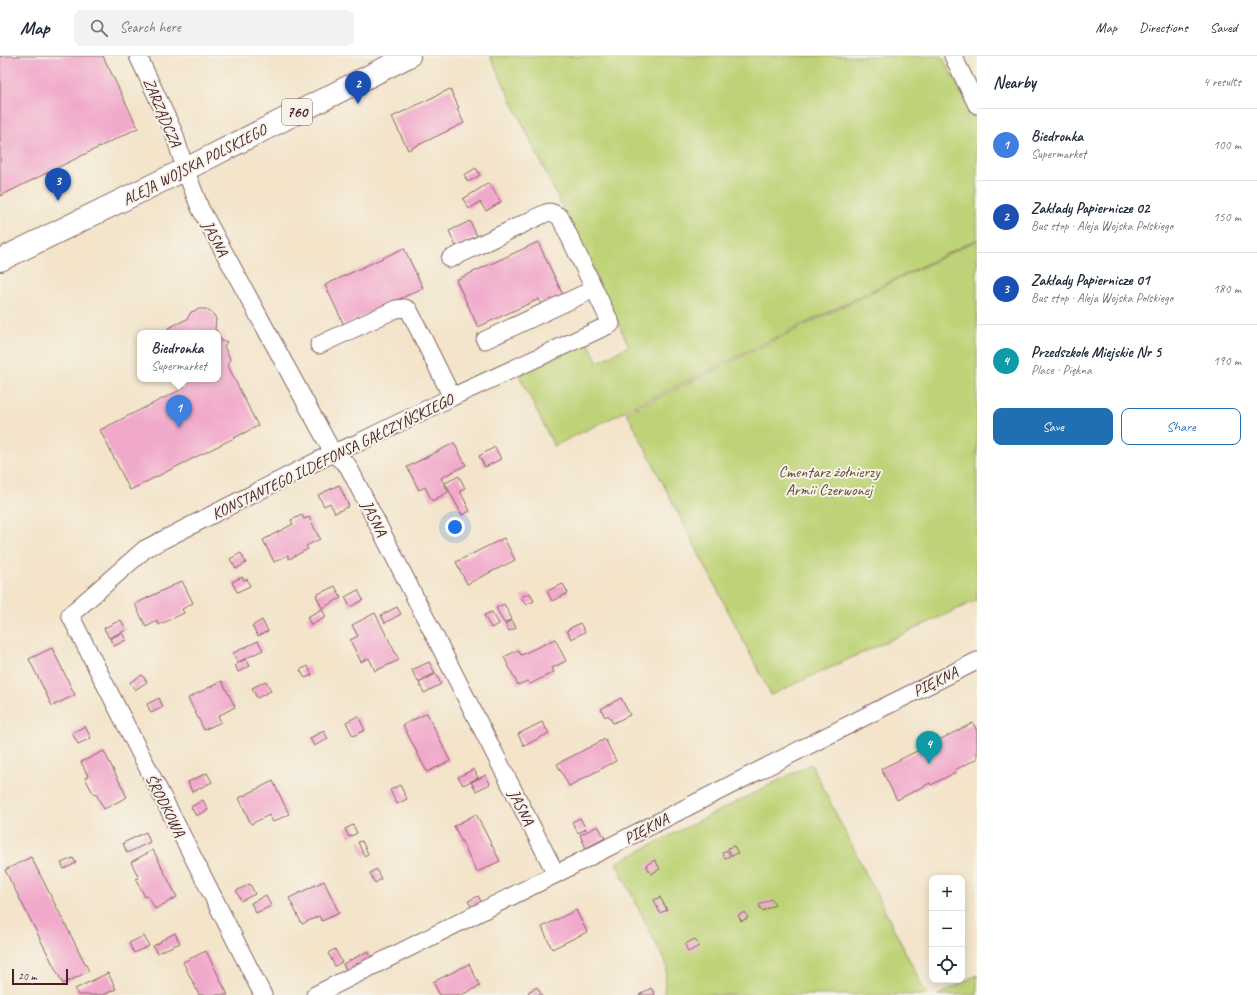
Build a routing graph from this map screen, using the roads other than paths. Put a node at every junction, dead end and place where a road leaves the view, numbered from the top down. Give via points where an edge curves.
1 (138, 56) edge
2 (409, 56) edge
3 (953, 56) edge
4 (977, 104) edge
5 (185, 169) junction
6 (450, 259) dead end
7 (0, 260) edge
8 (594, 289) junction
9 (485, 340) dead end
10 (319, 345) dead end
11 (452, 397) junction
12 (333, 453) junction
13 (70, 615) joint
14 (977, 661) edge
15 (556, 874) junction
16 (263, 995) edge
17 (315, 995) edge

1 - 5 street, ZARZĄDCZA via 174,133
2 - 5 main road, ALEJA WOJSKA POLSKIEGO / 760
3 - 4 street
5 - 7 main road, ALEJA WOJSKA POLSKIEGO / 760
5 - 12 street, JASNA via 200,208
6 - 8 street via 551,212 560,217
8 - 9 street
8 - 11 street, KONSTANTEGO ILDEFONSA GAŁCZYŃSKIEGO via 611,324
10 - 11 street via 396,309 405,308 409,310
11 - 12 street, KONSTANTEGO ILDEFONSA GAŁCZYŃSKIEGO
12 - 13 street, KONSTANTEGO ILDEFONSA GAŁCZYŃSKIEGO via 145,549
12 - 15 street, JASNA via 348,466
13 - 16 street, ŚRODKOWA
14 - 15 street, PIĘKNA
15 - 17 street, PIĘKNA

